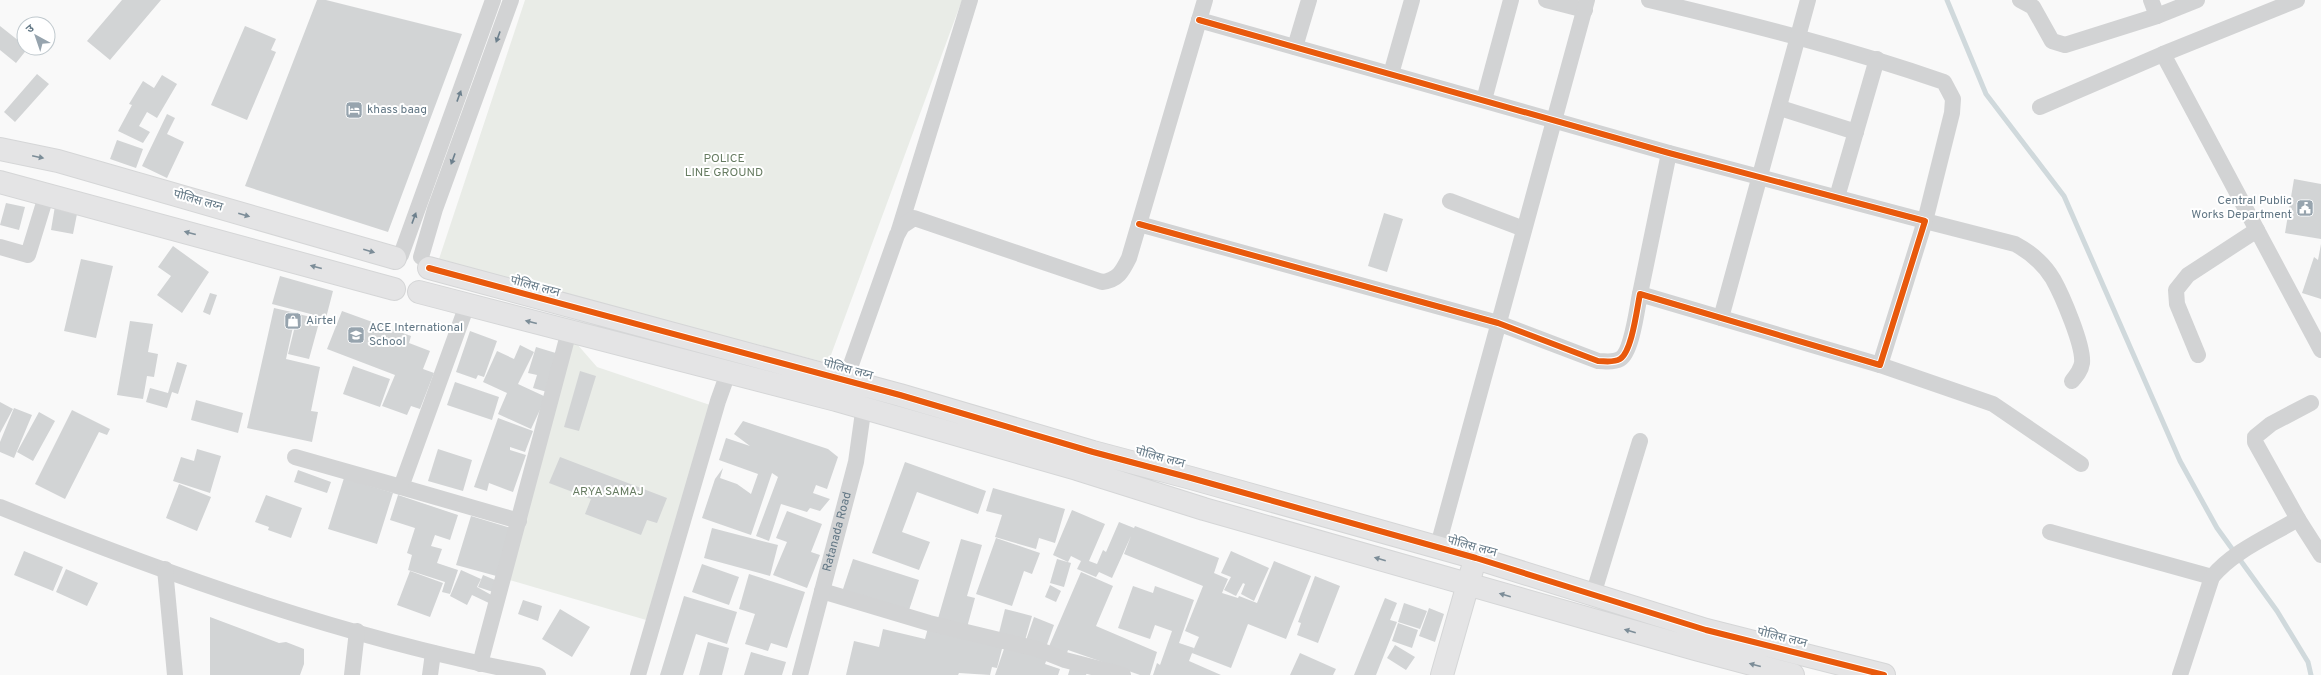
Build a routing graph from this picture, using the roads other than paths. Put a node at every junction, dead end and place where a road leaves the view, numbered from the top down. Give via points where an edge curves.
1 (494, 0) edge
2 (511, 0) edge
3 (970, 0) edge
4 (1205, 0) edge
5 (1309, 0) edge
6 (1412, 0) edge
7 (1511, 0) edge
8 (1546, 0) edge
9 (1649, 0) edge
10 (1808, 0) edge
11 (2020, 0) edge
12 (2151, 0) edge
13 (2197, 0) edge
14 (2297, 0) edge
15 (1586, 5) edge
16 (2157, 16) junction
17 (1199, 20) junction
18 (1798, 36) junction
19 (1295, 47) junction
20 (2163, 54) junction
21 (1877, 59) junction
22 (1391, 74) junction
23 (1484, 100) junction
24 (2040, 107) dead end
25 (1780, 108) junction
26 (1554, 120) junction
27 (1856, 132) junction
28 (0, 149) edge
29 (1669, 153) junction
30 (1760, 177) junction
31 (0, 182) edge
32 (47, 193) junction
33 (1837, 198) junction
34 (1450, 201) dead end
35 (1926, 221) junction
36 (1139, 224) junction
37 (1524, 229) junction
38 (2257, 230) junction
39 (897, 235) junction
40 (0, 247) edge
41 (411, 260) junction
42 (394, 289) junction
43 (419, 292) junction
44 (1640, 294) junction
45 (466, 305) junction
46 (1722, 318) junction
47 (1498, 323) junction
48 (569, 331) junction
49 (2321, 350) edge
50 (2198, 355) dead end
51 (1880, 365) junction
52 (728, 373) junction
53 (2072, 381) dead end
54 (866, 386) junction
55 (842, 391) junction
56 (2311, 403) dead end
57 (863, 408) junction
58 (1640, 440) dead end
59 (296, 457) dead end
60 (2081, 464) dead end
61 (401, 488) junction
62 (0, 507) edge
63 (2298, 519) junction
64 (519, 521) junction
65 (2050, 532) dead end
66 (2315, 533) edge
67 (1437, 549) junction
68 (2321, 555) edge
69 (1476, 558) junction
70 (165, 569) junction
71 (2215, 574) junction
72 (1467, 584) junction
73 (822, 591) junction
74 (1593, 595) junction
75 (357, 631) junction
76 (433, 653) junction
77 (480, 664) junction
78 (175, 675) edge
79 (352, 675) edge
80 (430, 675) edge
81 (538, 675) edge
82 (638, 675) edge
83 (800, 675) edge
84 (1123, 675) edge
85 (1442, 675) edge
86 (1793, 675) edge
87 (1884, 675) edge
88 (2180, 675) edge

41 -> 1 street
2 -> 41 street via 435,209
3 - 39 street
4 - 17 street
5 - 19 street
6 - 22 street
7 - 23 street
8 - 15 street
9 - 18 street
10 - 18 street
11 - 16 street via 2032,7 2052,41 2064,45
12 - 16 street
13 - 16 street
14 - 20 street
15 - 26 street
17 - 19 street
17 - 36 street
18 - 21 street
18 - 25 street
19 - 22 street
20 - 24 street
20 - 38 street
21 - 27 street
21 - 35 street via 1944,82 1954,99
22 - 23 street
23 - 26 street
25 - 27 street
25 - 30 street
26 - 29 street
26 - 37 street
27 - 33 street
28 -> 41 street, पोलिस लय्न via 58,161
29 - 30 street
29 - 44 street
30 - 33 street
30 - 46 street
31 - 32 street
32 - 40 street via 28,255
42 -> 32 street
33 - 35 street
34 - 37 street
35 - 51 street
35 - 53 street via 2015,244 2026,249 2040,263 2053,278 2080,343 2080,371
36 - 39 street via 1129,258 1121,274 1112,281 1102,282 914,218 902,226
36 - 47 street
37 - 47 street
38 - 49 street
38 - 50 street via 2188,275 2176,290 2178,304
39 - 55 street
41 - 42 street via 390,263 388,277
41 - 43 street via 428,282
41 - 55 street, पोलिस लय्न
42 - 43 street via 406,295
43 - 45 street
44 - 46 street
44 - 47 street via 1628,350 1620,359 1610,362 1598,361
48 -> 45 street
45 - 61 street
46 - 51 street
47 - 67 street
48 - 52 street
48 - 64 street
51 - 60 street via 1993,404
52 - 55 street
52 - 82 street
54 - 55 street, पोलिस लय्न
54 - 57 street, Ratanada Road
54 - 67 street, पोलिस लय्न
55 - 57 street
56 - 63 street via 2271,424 2255,437
72 -> 57 street
57 - 73 street, Ratanada Road via 856,462
58 - 74 street
59 - 61 street
61 - 64 street
62 - 70 street
63 - 66 street
63 - 71 street via 2244,551
64 - 77 street
65 - 71 street
66 - 68 street
67 - 69 street, पोलिस लय्न
69 - 72 street
69 - 74 street, पोलिस लय्न
70 - 75 street via 284,610
70 - 78 street
71 - 88 street
72 - 85 street
86 -> 72 street
73 - 83 street, Ratanada Road
73 - 84 street via 929,623 1036,649 1065,660
74 - 87 street, पोलिस लय्न via 1706,630
75 - 76 street
75 - 79 street
76 - 77 street
76 - 80 street
77 - 81 street

